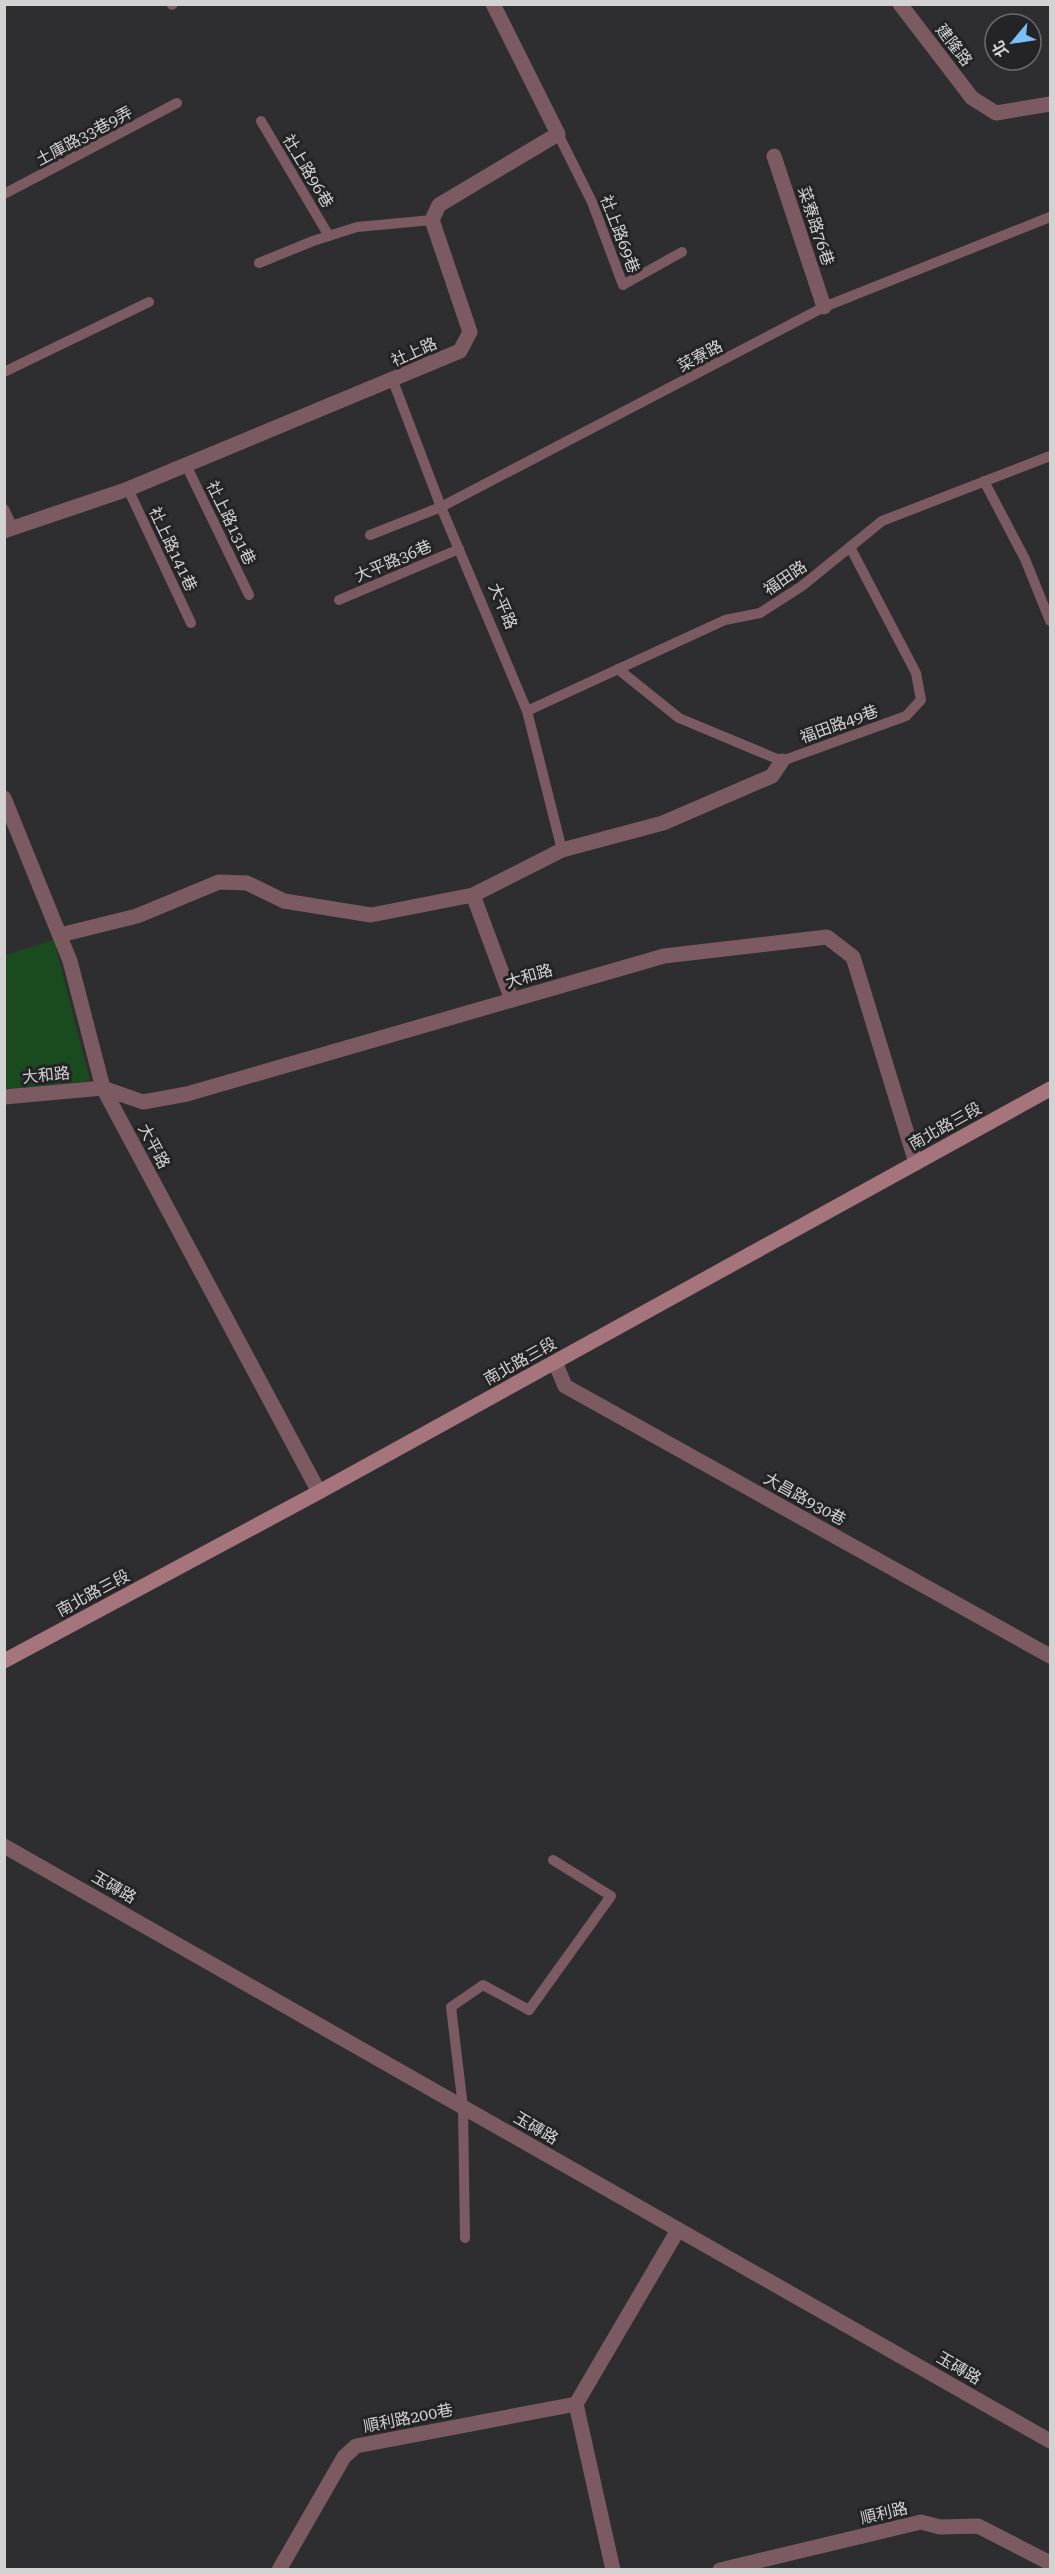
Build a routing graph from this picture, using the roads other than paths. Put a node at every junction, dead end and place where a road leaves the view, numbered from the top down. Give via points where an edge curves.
1 (493, 4) edge
2 (900, 4) edge
3 (177, 104) dead end
4 (1050, 104) edge
5 (261, 121) dead end
6 (558, 134) junction
7 (774, 156) dead end
8 (4, 194) edge
9 (1050, 217) edge
10 (432, 220) junction
11 (329, 236) junction
12 (682, 252) dead end
13 (259, 263) dead end
14 (149, 302) dead end
15 (824, 307) junction
16 (4, 372) edge
17 (393, 381) junction
18 (1050, 456) edge
19 (186, 465) junction
20 (984, 481) junction
21 (128, 489) junction
22 (441, 507) junction
23 (4, 509) edge
24 (9, 529) edge
25 (370, 535) dead end
26 (850, 547) junction
27 (459, 549) junction
28 (249, 595) dead end
29 (339, 600) dead end
30 (1050, 621) edge
31 (191, 623) dead end
32 (618, 669) junction
33 (527, 711) junction
34 (782, 761) junction
35 (4, 798) edge
36 (562, 850) junction
37 (473, 895) junction
38 (60, 935) junction
39 (512, 1000) junction
40 (102, 1088) junction
41 (1050, 1089) edge
42 (4, 1097) edge
43 (916, 1163) junction
44 (555, 1362) junction
45 (319, 1492) junction
46 (1050, 1656) edge
47 (4, 1661) edge
48 (4, 1846) edge
49 (553, 1860) dead end
50 (463, 2107) junction
51 (678, 2230) junction
52 (465, 2238) dead end
53 (576, 2404) junction
54 (1050, 2441) edge
55 (1050, 2563) edge
56 (279, 2570) edge
57 (613, 2570) edge
58 (720, 2570) edge

1 - 6 street
2 - 4 street, 建隆路 via 972,98 996,112
3 - 8 lane, 土庫路33巷9弄
5 - 11 lane, 社上路96巷
6 - 10 street via 438,205
6 - 12 lane, 社上路69巷 via 592,202 623,285
7 - 15 street, 菜寮路76巷
9 - 15 lane, 菜寮路
10 - 11 lane via 357,227
10 - 17 street, 社上路 via 470,332 460,351
11 - 13 lane
14 - 16 lane
15 - 22 lane, 菜寮路
17 - 19 street, 社上路
17 - 22 lane, 大平路
18 - 20 lane, 福田路
19 - 21 street, 社上路
19 - 28 lane, 社上路131巷
20 - 26 lane, 福田路 via 882,521
20 - 30 lane via 1025,559
21 - 24 street, 社上路
21 - 31 lane, 社上路141巷
22 - 25 lane, 菜寮路
22 - 27 lane, 大平路
23 - 24 lane
26 - 32 lane, 福田路 via 802,586 759,613 725,620
26 - 34 lane, 福田路49巷 via 916,673 921,700 906,716
27 - 29 lane, 大平路36巷
27 - 33 lane, 大平路
32 - 33 lane, 福田路
32 - 34 lane via 679,718
33 - 36 lane, 大平路
34 - 36 street via 772,776 663,823
35 - 38 street, 大平路
36 - 37 street
37 - 38 street via 370,915 284,901 247,883 219,882 137,916
37 - 39 street
38 - 40 street, 大平路
39 - 40 street, 大和路 via 188,1094 142,1102
39 - 43 street, 大和路 via 664,956 827,937 853,957
40 - 42 street, 大和路
40 - 45 street, 大平路
41 - 43 street, 南北路三段
43 - 44 street, 南北路三段
44 - 45 street, 南北路三段
44 - 46 street, 大昌路930巷 via 565,1386
45 - 47 street, 南北路三段
48 - 50 street, 玉磚路
49 - 50 lane via 610,1896 529,2010 483,1985 451,2007
50 - 51 street, 玉磚路
50 - 52 lane
51 - 53 street
51 - 54 street, 玉磚路
53 - 56 street, 順利路200巷 via 356,2446 344,2457
53 - 57 street
55 - 58 street, 順利路 via 978,2526 940,2527 921,2522

